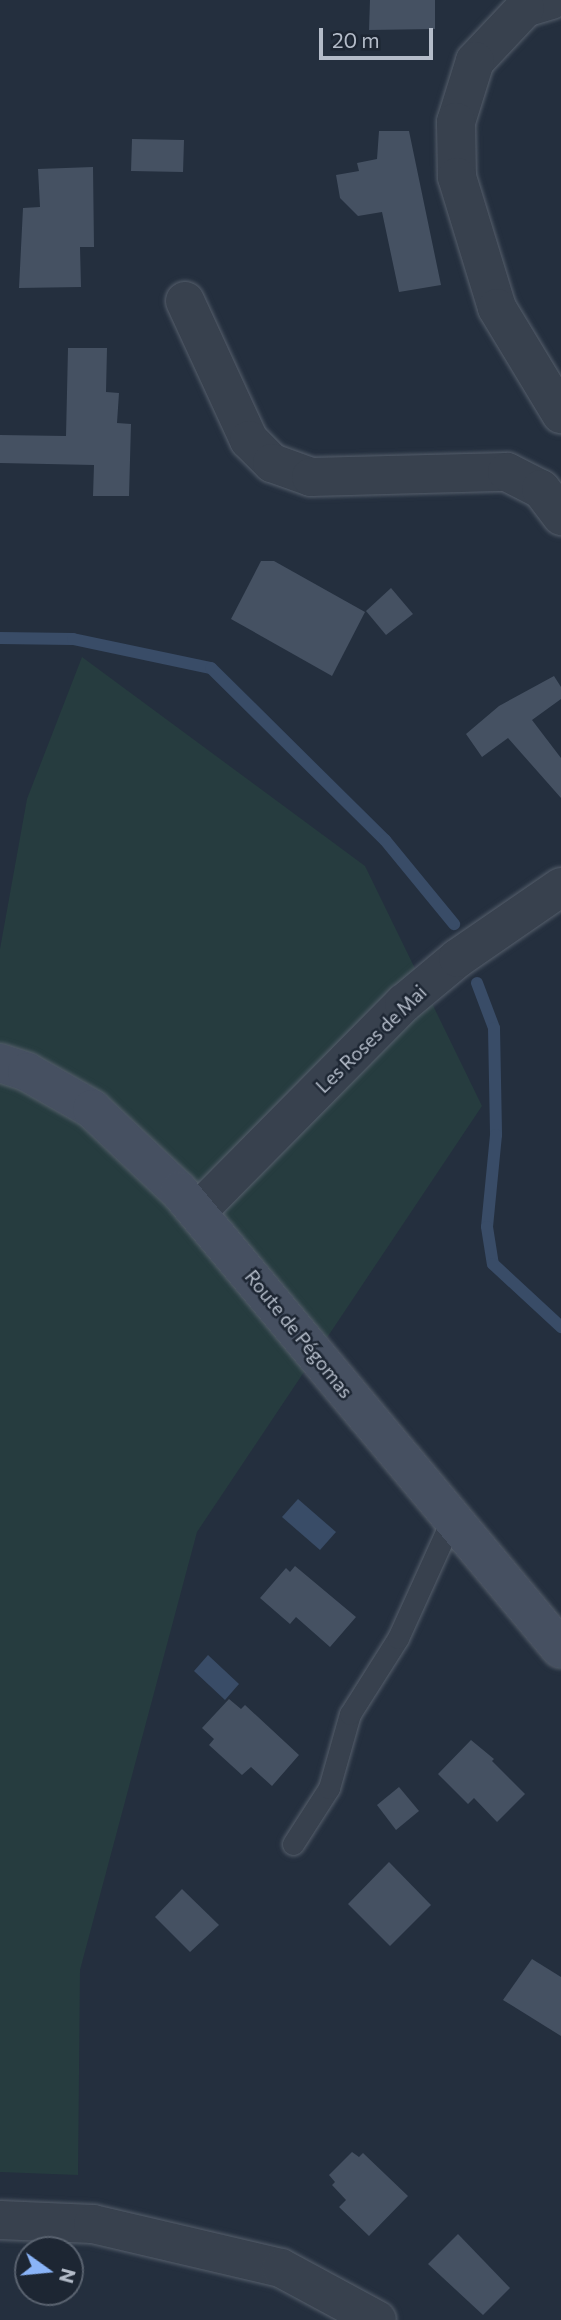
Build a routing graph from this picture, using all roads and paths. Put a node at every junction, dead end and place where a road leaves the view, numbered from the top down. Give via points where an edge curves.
1 (533, 3) edge
2 (185, 301) dead end
3 (561, 414) edge
4 (561, 516) edge
5 (561, 887) edge
6 (0, 1063) edge
7 (198, 1211) junction
8 (452, 1519) junction
9 (561, 1649) edge
10 (293, 1844) dead end
11 (0, 2220) edge
12 (377, 2320) edge

1 - 3 street via 475,61 456,122 457,177 496,308
2 - 4 street via 249,440 272,463 311,477 507,472 541,489
5 - 7 street, Les Roses de Mai via 458,958 404,1003
6 - 7 main road, Route de Pégomas via 27,1072 92,1109
7 - 8 main road, Route de Pégomas
8 - 9 main road, Route de Pégomas
8 - 10 lane via 398,1638 350,1714 329,1788
11 - 12 street via 93,2224 281,2268

